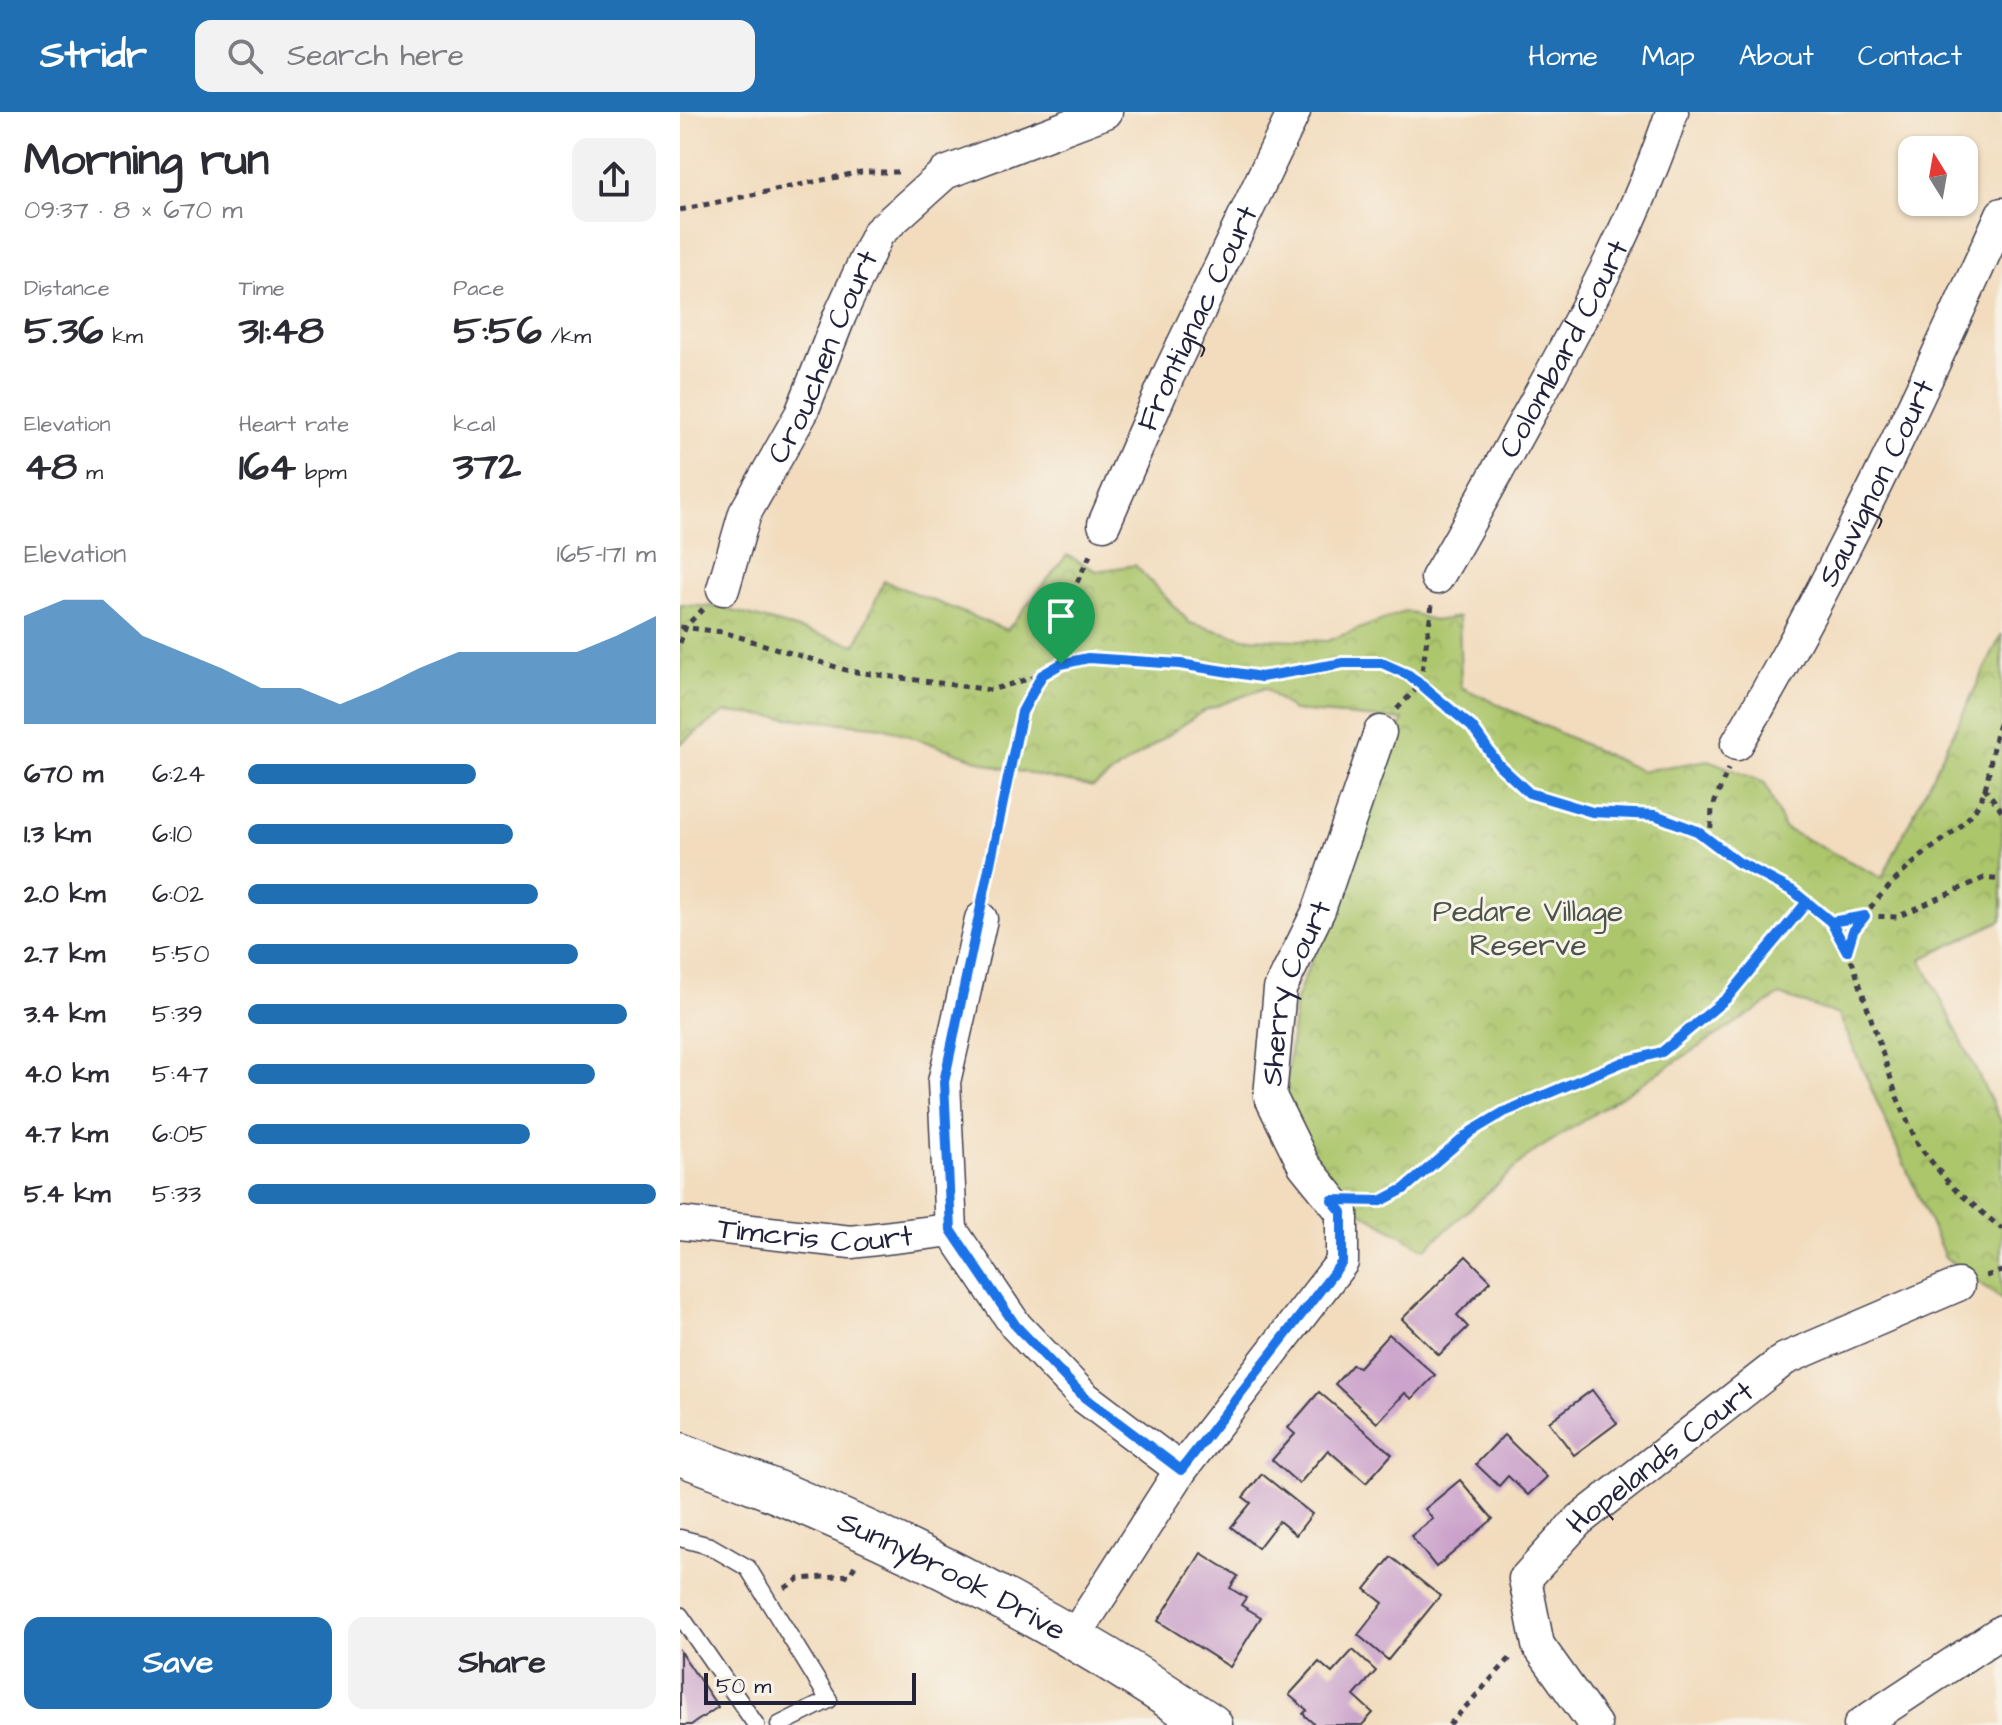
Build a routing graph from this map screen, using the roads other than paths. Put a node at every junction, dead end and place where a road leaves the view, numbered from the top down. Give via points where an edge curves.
1 (1106, 112) edge
2 (1294, 112) edge
3 (1672, 112) edge
4 (2002, 214) edge
5 (1104, 524) road end
6 (1437, 578) road end
7 (723, 589) dead end
8 (1380, 732) dead end
9 (1737, 744) road end
10 (981, 919) road end
11 (680, 1223) edge
12 (951, 1230) junction
13 (1958, 1285) dead end
14 (684, 1462) edge
15 (1181, 1470) junction
16 (680, 1538) edge
17 (680, 1615) edge
18 (2002, 1631) edge
19 (1074, 1637) junction
20 (756, 1725) edge
21 (779, 1725) edge
22 (1211, 1725) edge
23 (1595, 1725) edge
24 (1860, 1725) edge

1 - 7 street, Crouchen Court via 945,173 878,233 801,414 745,513
2 - 5 street, Frontignac Court
3 - 6 street, Colombard Court via 1598,289
4 - 9 street, Sauvignon Court via 1791,653
8 - 15 street, Sherry Court via 1319,910 1280,989 1270,1096 1304,1165 1342,1212 1342,1262
10 - 12 street via 944,1082
11 - 12 street, Timcris Court via 851,1242
12 - 15 street via 1016,1326 1084,1397
13 - 23 street, Hopelands Court via 1785,1359 1578,1521 1525,1579 1538,1645
14 - 19 street, Sunnybrook Drive via 881,1536
15 - 19 street, Sherry Court
16 - 21 lane via 710,1546 748,1568 829,1700
17 - 20 lane
18 - 24 street
19 - 22 street, Sunnybrook Drive

